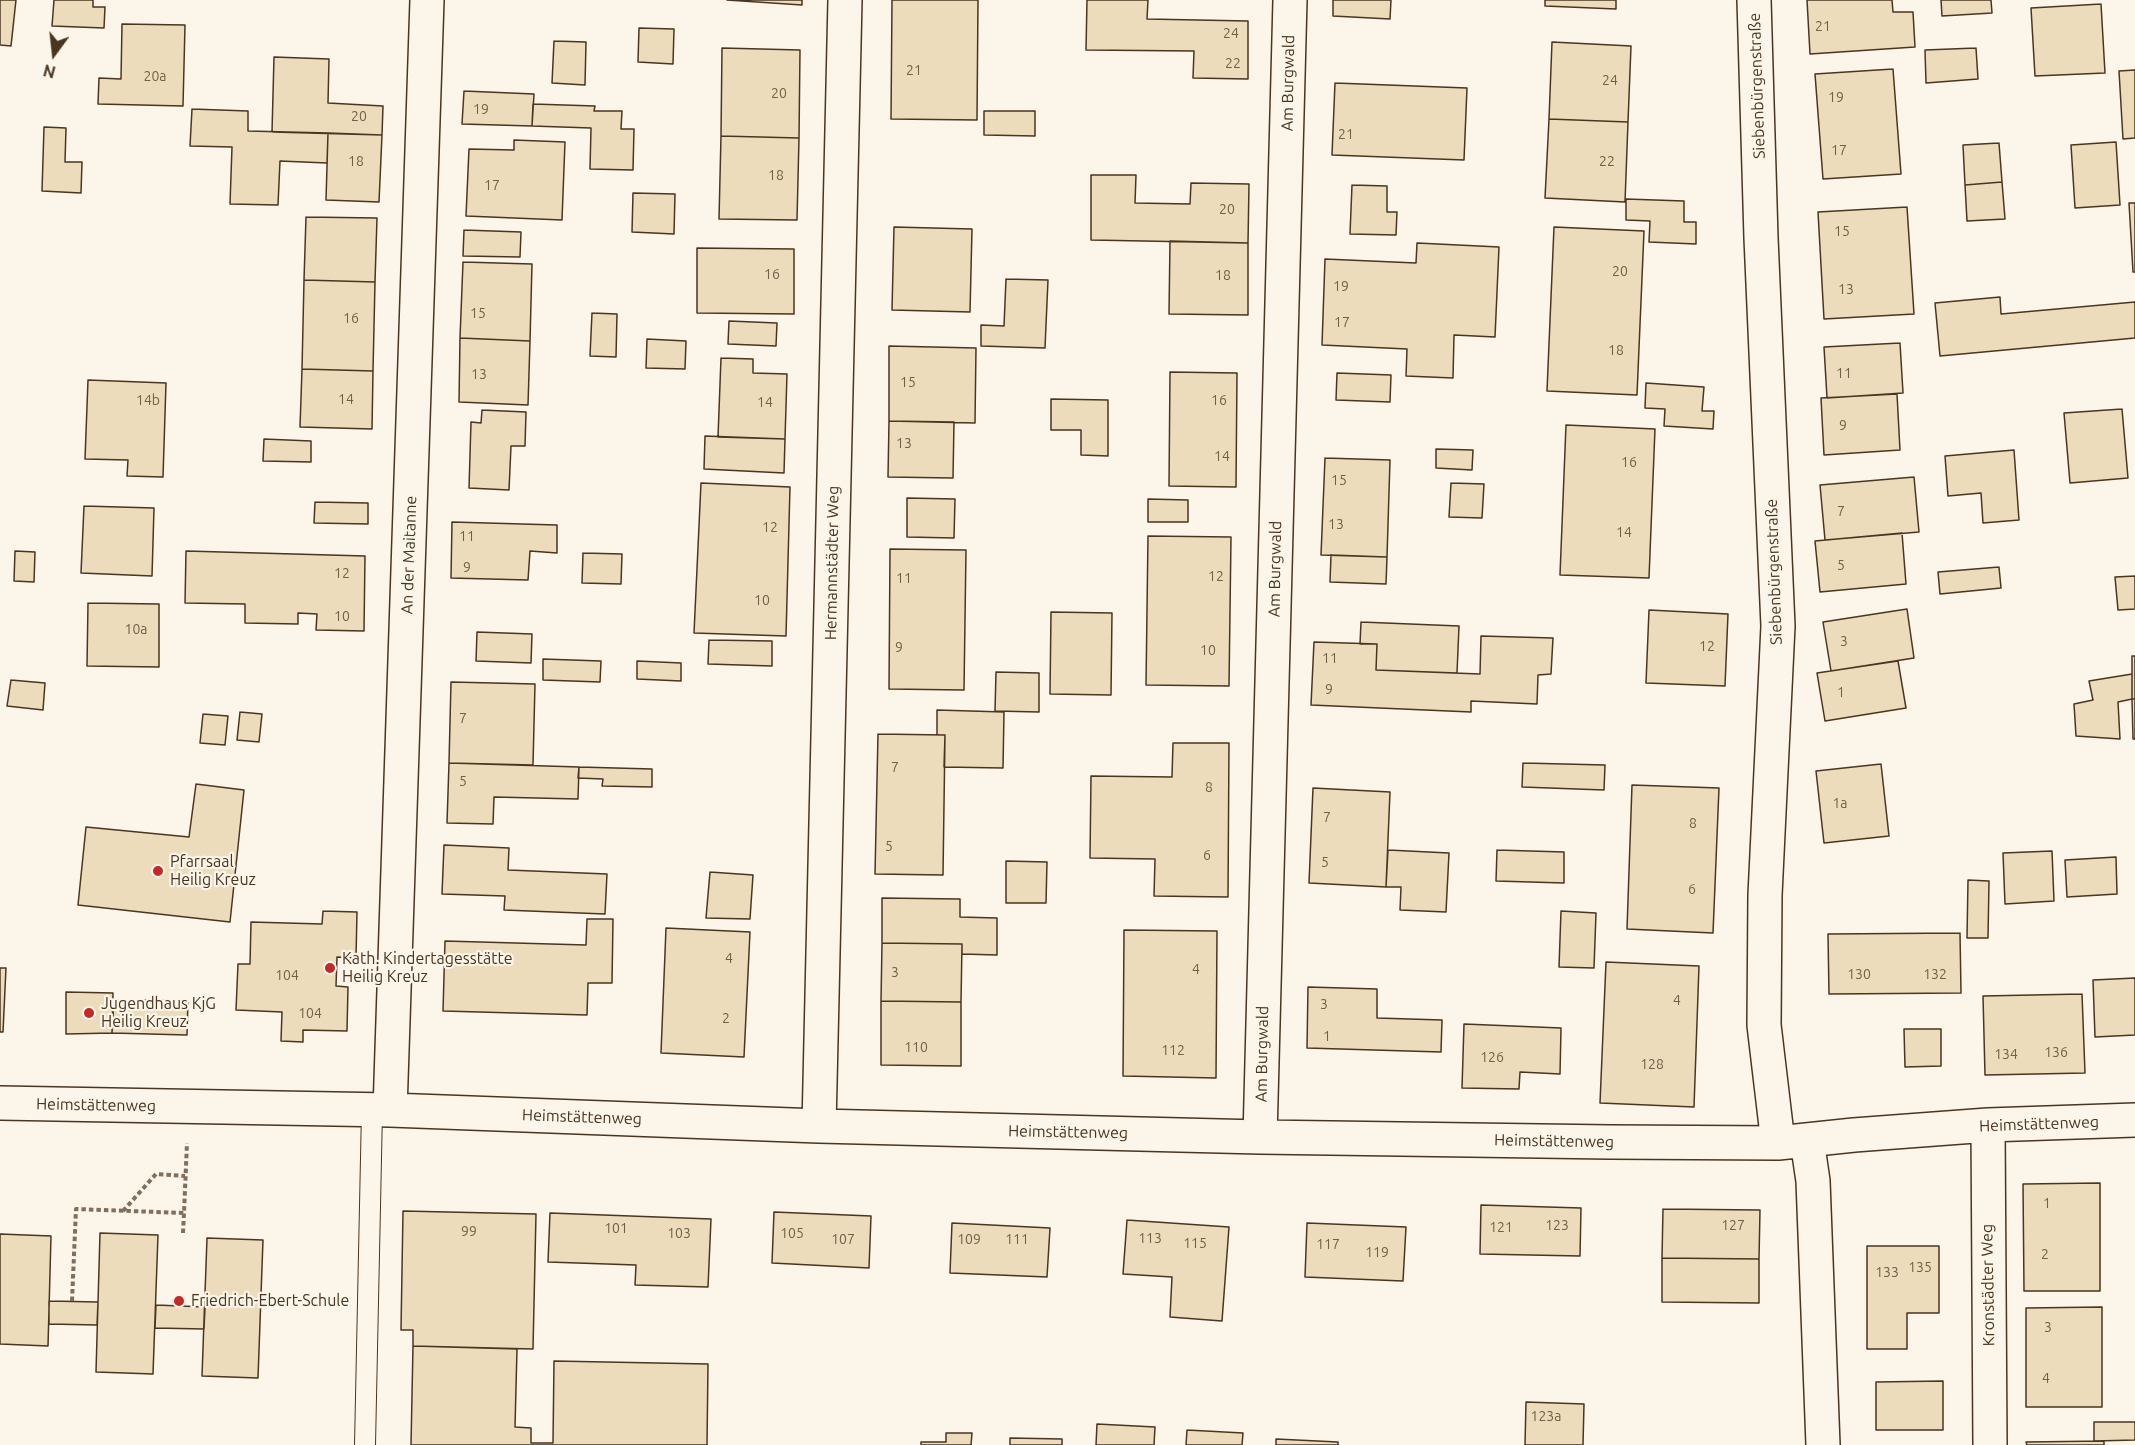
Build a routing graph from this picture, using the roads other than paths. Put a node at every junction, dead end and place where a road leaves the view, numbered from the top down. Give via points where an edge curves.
1 (427, 0) edge
2 (845, 0) edge
3 (1290, 0) edge
4 (1754, 0) edge
5 (0, 1103) edge
6 (381, 1110) junction
7 (2135, 1120) edge
8 (1988, 1125) junction
9 (819, 1126) junction
10 (1260, 1137) junction
11 (1792, 1141) junction
12 (365, 1445) edge
13 (1823, 1445) edge
14 (1990, 1445) edge

1 - 6 street, An der Maitanne
2 - 9 street, Hermannstädter Weg
3 - 10 street, Am Burgwald
4 - 11 street, Siebenbürgenstraße via 1778,626 1765,895 1764,1025
5 - 6 street, Heimstättenweg
6 - 9 street, Heimstättenweg
6 - 12 lane
7 - 8 street, Heimstättenweg
8 - 11 street, Heimstättenweg
8 - 14 street, Kronstädter Weg
9 - 10 street, Heimstättenweg
10 - 11 street, Heimstättenweg
11 - 13 street via 1813,1181

